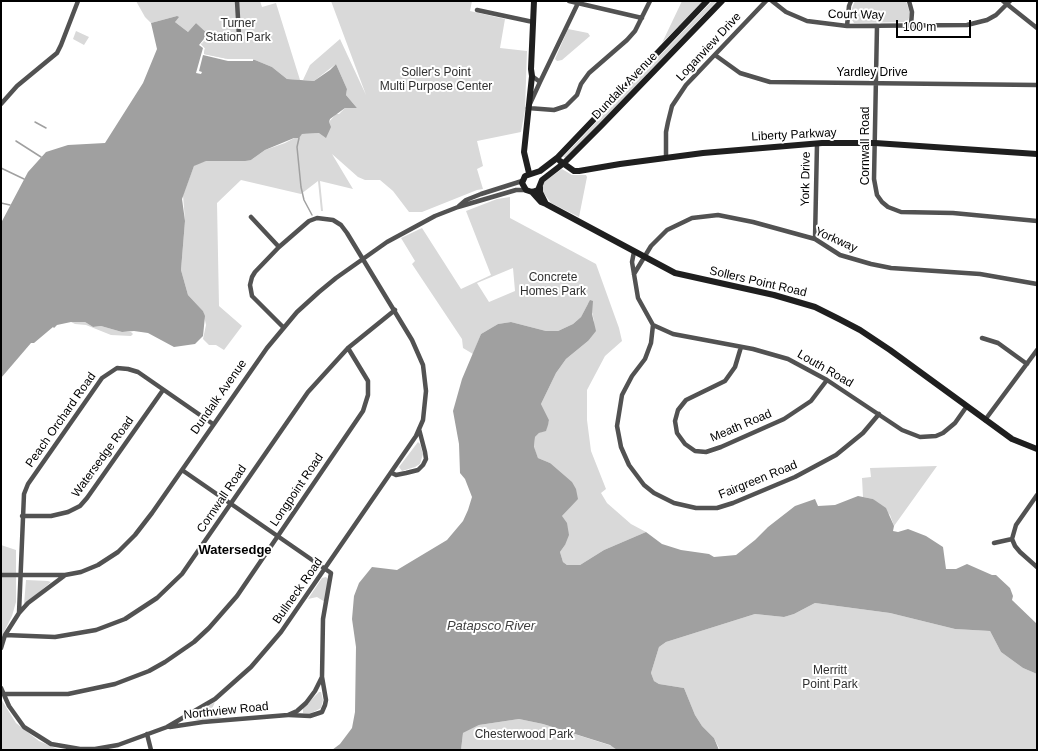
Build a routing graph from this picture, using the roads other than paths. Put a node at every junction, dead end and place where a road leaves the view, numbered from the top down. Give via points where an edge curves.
1 (78, 1) edge
2 (237, 1) edge
3 (534, 1) edge
4 (569, 1) edge
5 (650, 1) edge
6 (707, 1) edge
7 (722, 1) edge
8 (766, 1) edge
9 (772, 1) edge
10 (851, 1) edge
11 (909, 1) edge
12 (578, 2) edge
13 (1007, 2) edge
14 (477, 10) dead end
15 (642, 18) junction
16 (533, 22) junction
17 (911, 25) junction
18 (847, 26) junction
19 (877, 26) junction
20 (1037, 28) edge
21 (239, 36) dead end
22 (715, 55) junction
23 (532, 76) junction
24 (540, 82) junction
25 (876, 83) junction
26 (1037, 85) edge
27 (1, 104) edge
28 (528, 108) junction
29 (875, 143) junction
30 (817, 144) junction
31 (1037, 154) edge
32 (666, 157) junction
33 (557, 158) junction
34 (564, 163) junction
35 (531, 173) junction
36 (522, 180) junction
37 (540, 185) junction
38 (529, 191) junction
39 (546, 204) junction
40 (458, 207) junction
41 (252, 216) dead end
42 (1037, 221) edge
43 (815, 239) junction
44 (279, 247) junction
45 (634, 252) junction
46 (643, 257) junction
47 (362, 258) junction
48 (634, 275) junction
49 (1037, 284) edge
50 (395, 310) junction
51 (653, 325) junction
52 (283, 327) junction
53 (982, 338) dead end
54 (741, 347) junction
55 (348, 348) junction
56 (1037, 350) edge
57 (1027, 364) junction
58 (827, 380) junction
59 (163, 390) junction
60 (967, 406) junction
61 (879, 414) junction
62 (985, 420) junction
63 (213, 424) junction
64 (419, 430) junction
65 (1037, 448) edge
66 (182, 470) junction
67 (392, 473) junction
68 (1037, 495) edge
69 (231, 503) junction
70 (22, 516) junction
71 (278, 536) junction
72 (1012, 539) junction
73 (994, 543) dead end
74 (1037, 567) edge
75 (326, 569) junction
76 (1, 575) edge
77 (65, 575) junction
78 (21, 576) junction
79 (20, 613) junction
80 (5, 635) junction
81 (1, 648) edge
82 (322, 677) junction
83 (1, 688) edge
84 (2, 694) junction
85 (288, 715) junction
86 (166, 727) junction
87 (147, 734) junction
88 (151, 750) edge

1 - 27 street via 57,53 17,86
2 - 21 street
3 - 16 main road
4 - 12 street
5 - 15 street
6 - 33 main road, Dundalk Avenue
7 - 34 main road, Dundalk Avenue
8 - 22 street, Loganview Drive
9 - 18 street, Court Way via 786,12 807,21
10 - 18 street
11 - 17 street via 912,12
12 - 15 street
12 - 24 street
13 - 17 street, Court Way via 996,14 977,24
13 - 20 street
14 - 16 street
15 - 28 street via 627,40 585,78 577,95 566,106 554,110
16 - 23 main road
17 - 19 street, Court Way
18 - 19 street, Court Way
19 - 25 street, Cornwall Road
22 - 25 street, Yardley Drive via 740,73 770,82
22 - 32 street, Loganview Drive via 686,85 672,106 666,132
23 - 24 street
23 - 28 main road
24 - 28 street
25 - 26 street, Yardley Drive
25 - 29 street, Cornwall Road
28 - 35 main road via 524,152
29 - 30 main road, Liberty Parkway
29 - 31 main road, Liberty Parkway
29 - 42 street, Cornwall Road via 875,188 882,202 894,210
30 - 32 main road, Liberty Parkway
30 - 43 street, York Drive
32 - 34 main road, Liberty Parkway via 579,171 574,171
33 - 34 main road, Liberty Parkway
33 - 35 main road, Dundalk Avenue via 549,166
34 - 37 main road, Dundalk Avenue
35 - 36 main road, Dundalk Avenue
35 - 37 main road via 538,175
36 - 38 main road
36 - 40 street, Dundalk Avenue via 466,200
37 - 38 main road, Dundalk Avenue
37 - 39 main road via 540,192
38 - 39 main road, Sollers Point Road
38 - 40 street, Dundalk Avenue via 516,190
39 - 45 main road, Sollers Point Road
40 - 47 street, Dundalk Avenue via 414,227
41 - 44 street
43 - 46 street, Yorkway via 731,216 709,215 692,218 673,226
43 - 49 street, Yorkway via 840,255 891,268 980,274
44 - 47 street, Bullneck Road via 309,221 328,218 340,225
44 - 52 street, Bullneck Road via 255,272 250,285 252,296
45 - 46 main road, Sollers Point Road
45 - 48 street
46 - 48 street
46 - 60 main road, Sollers Point Road via 683,276 746,288 815,307 860,330
47 - 50 street, Bullneck Road
47 - 52 street, Dundalk Avenue via 330,283
48 - 51 street via 638,298
50 - 55 street, Cornwall Road
50 - 64 street, Bullneck Road via 423,365 426,391
51 - 54 street, Louth Road via 673,334
51 - 61 street, Fairgreen Road via 649,351 622,395 617,426 624,456 634,472 654,494 674,503 707,509 733,503 795,477 836,455 863,433
52 - 63 street, Dundalk Avenue
53 - 57 street via 998,344
54 - 58 street, Louth Road via 788,359
54 - 58 street, Meath Road via 735,367 725,381 686,400 678,410 675,421 677,434 695,451 706,452 721,447 784,419 811,402
55 - 69 street, Cornwall Road via 308,392
55 - 71 street, Longpoint Road via 368,381 368,395 363,411
56 - 57 street
57 - 62 street
58 - 61 street, Louth Road
59 - 63 street, Peach Orchard Road
59 - 70 street, Watersedge Road via 80,506 51,516
59 - 70 street, Peach Orchard Road via 138,372 128,369 117,368 104,376 26,488
60 - 61 street, Louth Road via 949,428 936,436 928,437 913,435
60 - 62 main road, Sollers Point Road
62 - 65 main road, Sollers Point Road via 1012,439
63 - 66 street, Dundalk Avenue
64 - 67 street, Bullneck Road
64 - 67 street via 426,459 423,464 418,470 396,475
66 - 69 street
66 - 77 street, Dundalk Avenue via 127,544 98,565
67 - 75 street, Bullneck Road
68 - 72 street via 1016,525
69 - 71 street
69 - 80 street, Cornwall Road via 182,574 157,598 138,611 110,626 80,634 55,637
70 - 78 street, Peach Orchard Road
71 - 75 street
71 - 84 street, Longpoint Road via 222,614 194,642 165,662 133,678 86,691
72 - 73 street
72 - 74 street via 1020,552
75 - 82 street, Northview Road via 331,573 323,619
75 - 86 street, Bullneck Road via 281,632 251,667 214,699
76 - 78 street, Dundalk Avenue
77 - 78 street, Dundalk Avenue
77 - 79 street via 28,603
78 - 79 street
79 - 80 street
80 - 81 street
82 - 85 street, Northview Road via 311,698 297,711
82 - 85 street, Northview Road via 326,700 322,712 310,716
83 - 84 street, Bullneck Road
84 - 87 street, Bullneck Road via 24,726 41,739 59,746 80,750 95,749
85 - 86 street, Northview Road
86 - 87 street, Bullneck Road
87 - 88 street

